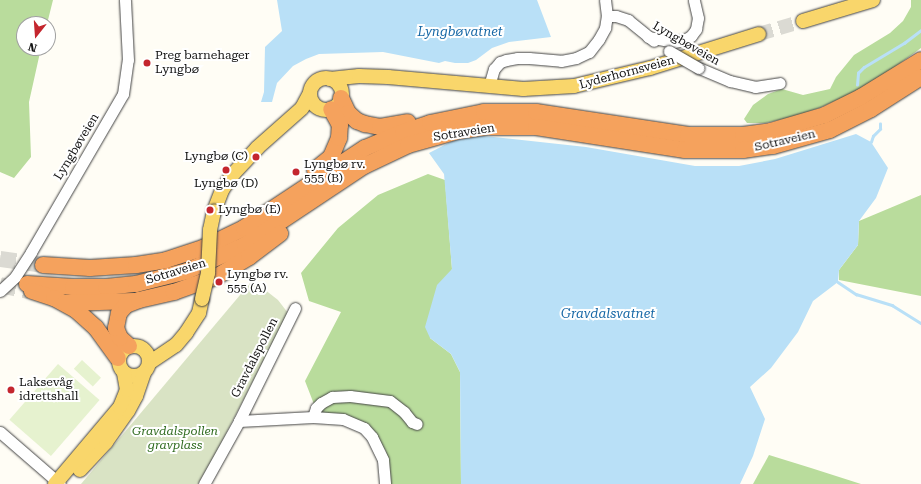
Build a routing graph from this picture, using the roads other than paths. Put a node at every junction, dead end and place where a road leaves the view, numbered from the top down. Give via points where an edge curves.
1 (125, 0) edge
2 (605, 0) edge
3 (694, 0) edge
4 (873, 0) edge
5 (607, 16) junction
6 (803, 21) tunnel mouth
7 (760, 34) tunnel mouth
8 (648, 37) junction
9 (921, 60) edge
10 (373, 77) junction
11 (921, 77) edge
12 (330, 79) junction
13 (780, 83) dead end
14 (489, 86) junction
15 (310, 93) junction
16 (334, 103) junction
17 (484, 112) junction
18 (268, 138) junction
19 (353, 172) junction
20 (166, 260) junction
21 (43, 265) tunnel mouth
22 (0, 291) edge
23 (134, 301) junction
24 (65, 304) junction
25 (295, 308) dead end
26 (176, 345) junction
27 (136, 347) junction
28 (121, 366) junction
29 (146, 368) junction
30 (313, 417) junction
31 (239, 421) junction
32 (417, 424) dead end
33 (0, 432) edge
34 (60, 483) edge
35 (204, 484) edge
36 (384, 484) edge

1 - 22 street, Lyngbøveien via 128,60 123,94 31,252 15,277
2 - 5 street
3 - 8 street via 698,18 696,29 691,36 674,42
4 - 6 main road
5 - 8 street, Lyngbøveien via 628,20
5 - 14 street via 605,28 589,52 561,61 523,58 500,62 494,69
7 - 14 main road, Lyderhornsveien via 592,84 539,89
8 - 13 street, Lyngbøveien, bridge via 699,68 730,81 755,87
9 - 17 highway, Sotraveien via 861,97 825,115 798,124 743,135 688,135 536,112
10 - 12 main road, Lyderhornsveien
10 - 14 main road, Lyderhornsveien
10 - 16 main road, Lyderhornsveien via 352,85
11 - 19 highway, Sotraveien via 870,110 830,130 773,146 743,150 686,150 565,130 486,127 458,131 408,145
12 - 15 main road via 319,80
12 - 16 main road via 339,86
15 - 16 main road via 312,103
15 - 18 main road, Lyderhornsveien via 302,108
16 - 17 highway via 353,118 380,127 399,125 456,110
16 - 18 main road, Lyderhornsveien
16 - 20 highway via 340,131 334,151 326,162 235,223
17 - 20 highway, Sotraveien via 430,123 372,145 244,228 210,245
18 - 26 main road, Lyderhornsveien, bridge via 227,182 214,212 210,230 208,273 202,299 194,323
19 - 23 highway via 282,233 227,271 174,292
19 - 24 highway, Sotraveien via 245,245 187,271 136,284 106,287 28,287
20 - 21 highway, Sotraveien via 113,268
23 - 24 highway
23 - 27 highway via 122,309 115,323 117,333
24 - 28 highway via 96,328
25 - 31 street, Gravdalspollen
26 - 27 main road
26 - 29 main road
27 - 28 main road via 120,353
27 - 29 main road via 148,355
28 - 29 main road via 134,376
28 - 34 main road via 127,390 120,407
29 - 34 main road via 133,404 119,424
30 - 31 street
30 - 32 street via 321,403 339,396 366,397 390,401
30 - 36 street via 344,419 364,428 372,437 383,460
31 - 35 street, Gravdalspollen
33 - 34 street

